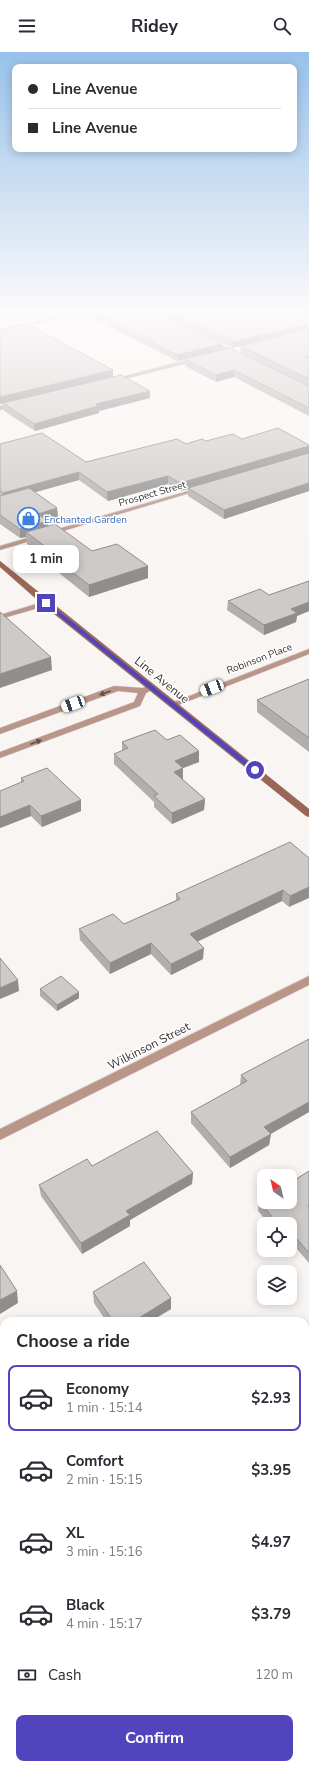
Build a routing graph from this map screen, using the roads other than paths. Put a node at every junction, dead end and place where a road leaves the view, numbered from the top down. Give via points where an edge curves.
1 (25, 402) edge
2 (0, 408) edge
3 (205, 488) edge
4 (0, 548) edge
5 (0, 563) edge
6 (46, 603) junction
7 (0, 617) edge
8 (309, 651) edge
9 (152, 687) junction
10 (143, 690) junction
11 (173, 704) junction
12 (0, 731) edge
13 (0, 755) edge
14 (309, 814) edge
15 (309, 980) edge
16 (0, 1135) edge

1 - 2 street
3 - 4 street, Prospect Street
5 - 6 main road, Line Avenue
6 - 7 street
6 - 9 main road, Line Avenue
8 - 11 street, Robinson Place
9 - 10 street
9 - 11 main road, Line Avenue
10 -> 12 street via 117,688
13 -> 10 street via 137,704
11 - 14 main road, Line Avenue
15 - 16 street, Wilkinson Street

